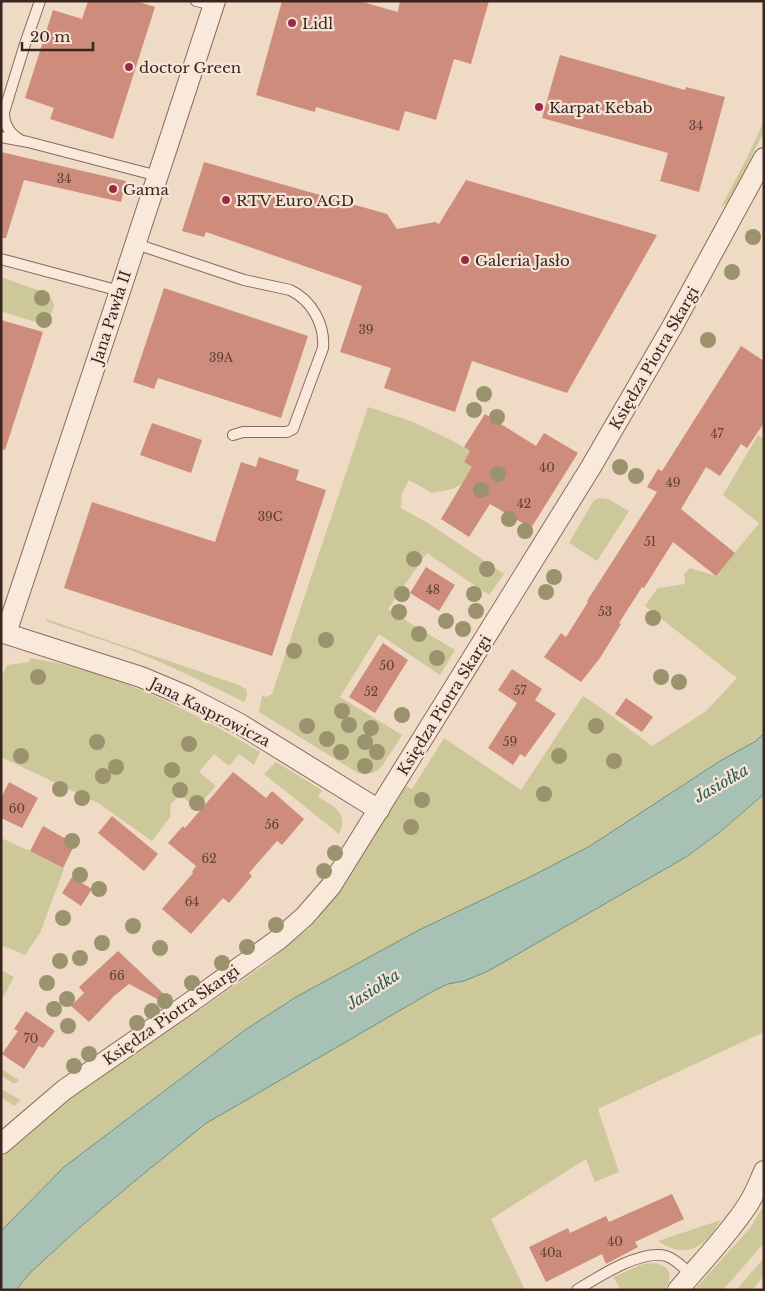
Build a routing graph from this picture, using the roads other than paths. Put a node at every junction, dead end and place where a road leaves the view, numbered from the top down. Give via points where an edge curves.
1 (40, 1) edge
2 (208, 3) edge
3 (1, 137) edge
4 (28, 142) junction
5 (764, 158) edge
6 (158, 176) junction
7 (136, 244) junction
8 (1, 259) edge
9 (120, 291) junction
10 (233, 435) dead end
11 (4, 633) edge
12 (379, 810) junction
13 (1, 1144) edge
14 (764, 1171) edge
15 (691, 1274) junction
16 (577, 1290) edge
17 (678, 1290) edge

1 - 4 lane via 4,112 9,130
2 - 6 street, Jana Pawła II
3 - 4 lane
4 - 6 lane
5 - 12 street, Księdza Piotra Skargi via 591,467
6 - 7 street, Jana Pawła II
7 - 9 street, Jana Pawła II
7 - 10 lane via 244,280 297,293 320,323 323,348 293,429
8 - 9 lane
9 - 11 street, Jana Pawła II
11 - 12 street, Jana Kasprowicza via 141,677 186,696 240,724
12 - 13 street, Księdza Piotra Skargi via 331,886 305,916 188,1004 64,1090
14 - 15 street via 748,1206
15 - 16 lane via 671,1258 642,1257 610,1270
15 - 17 street

